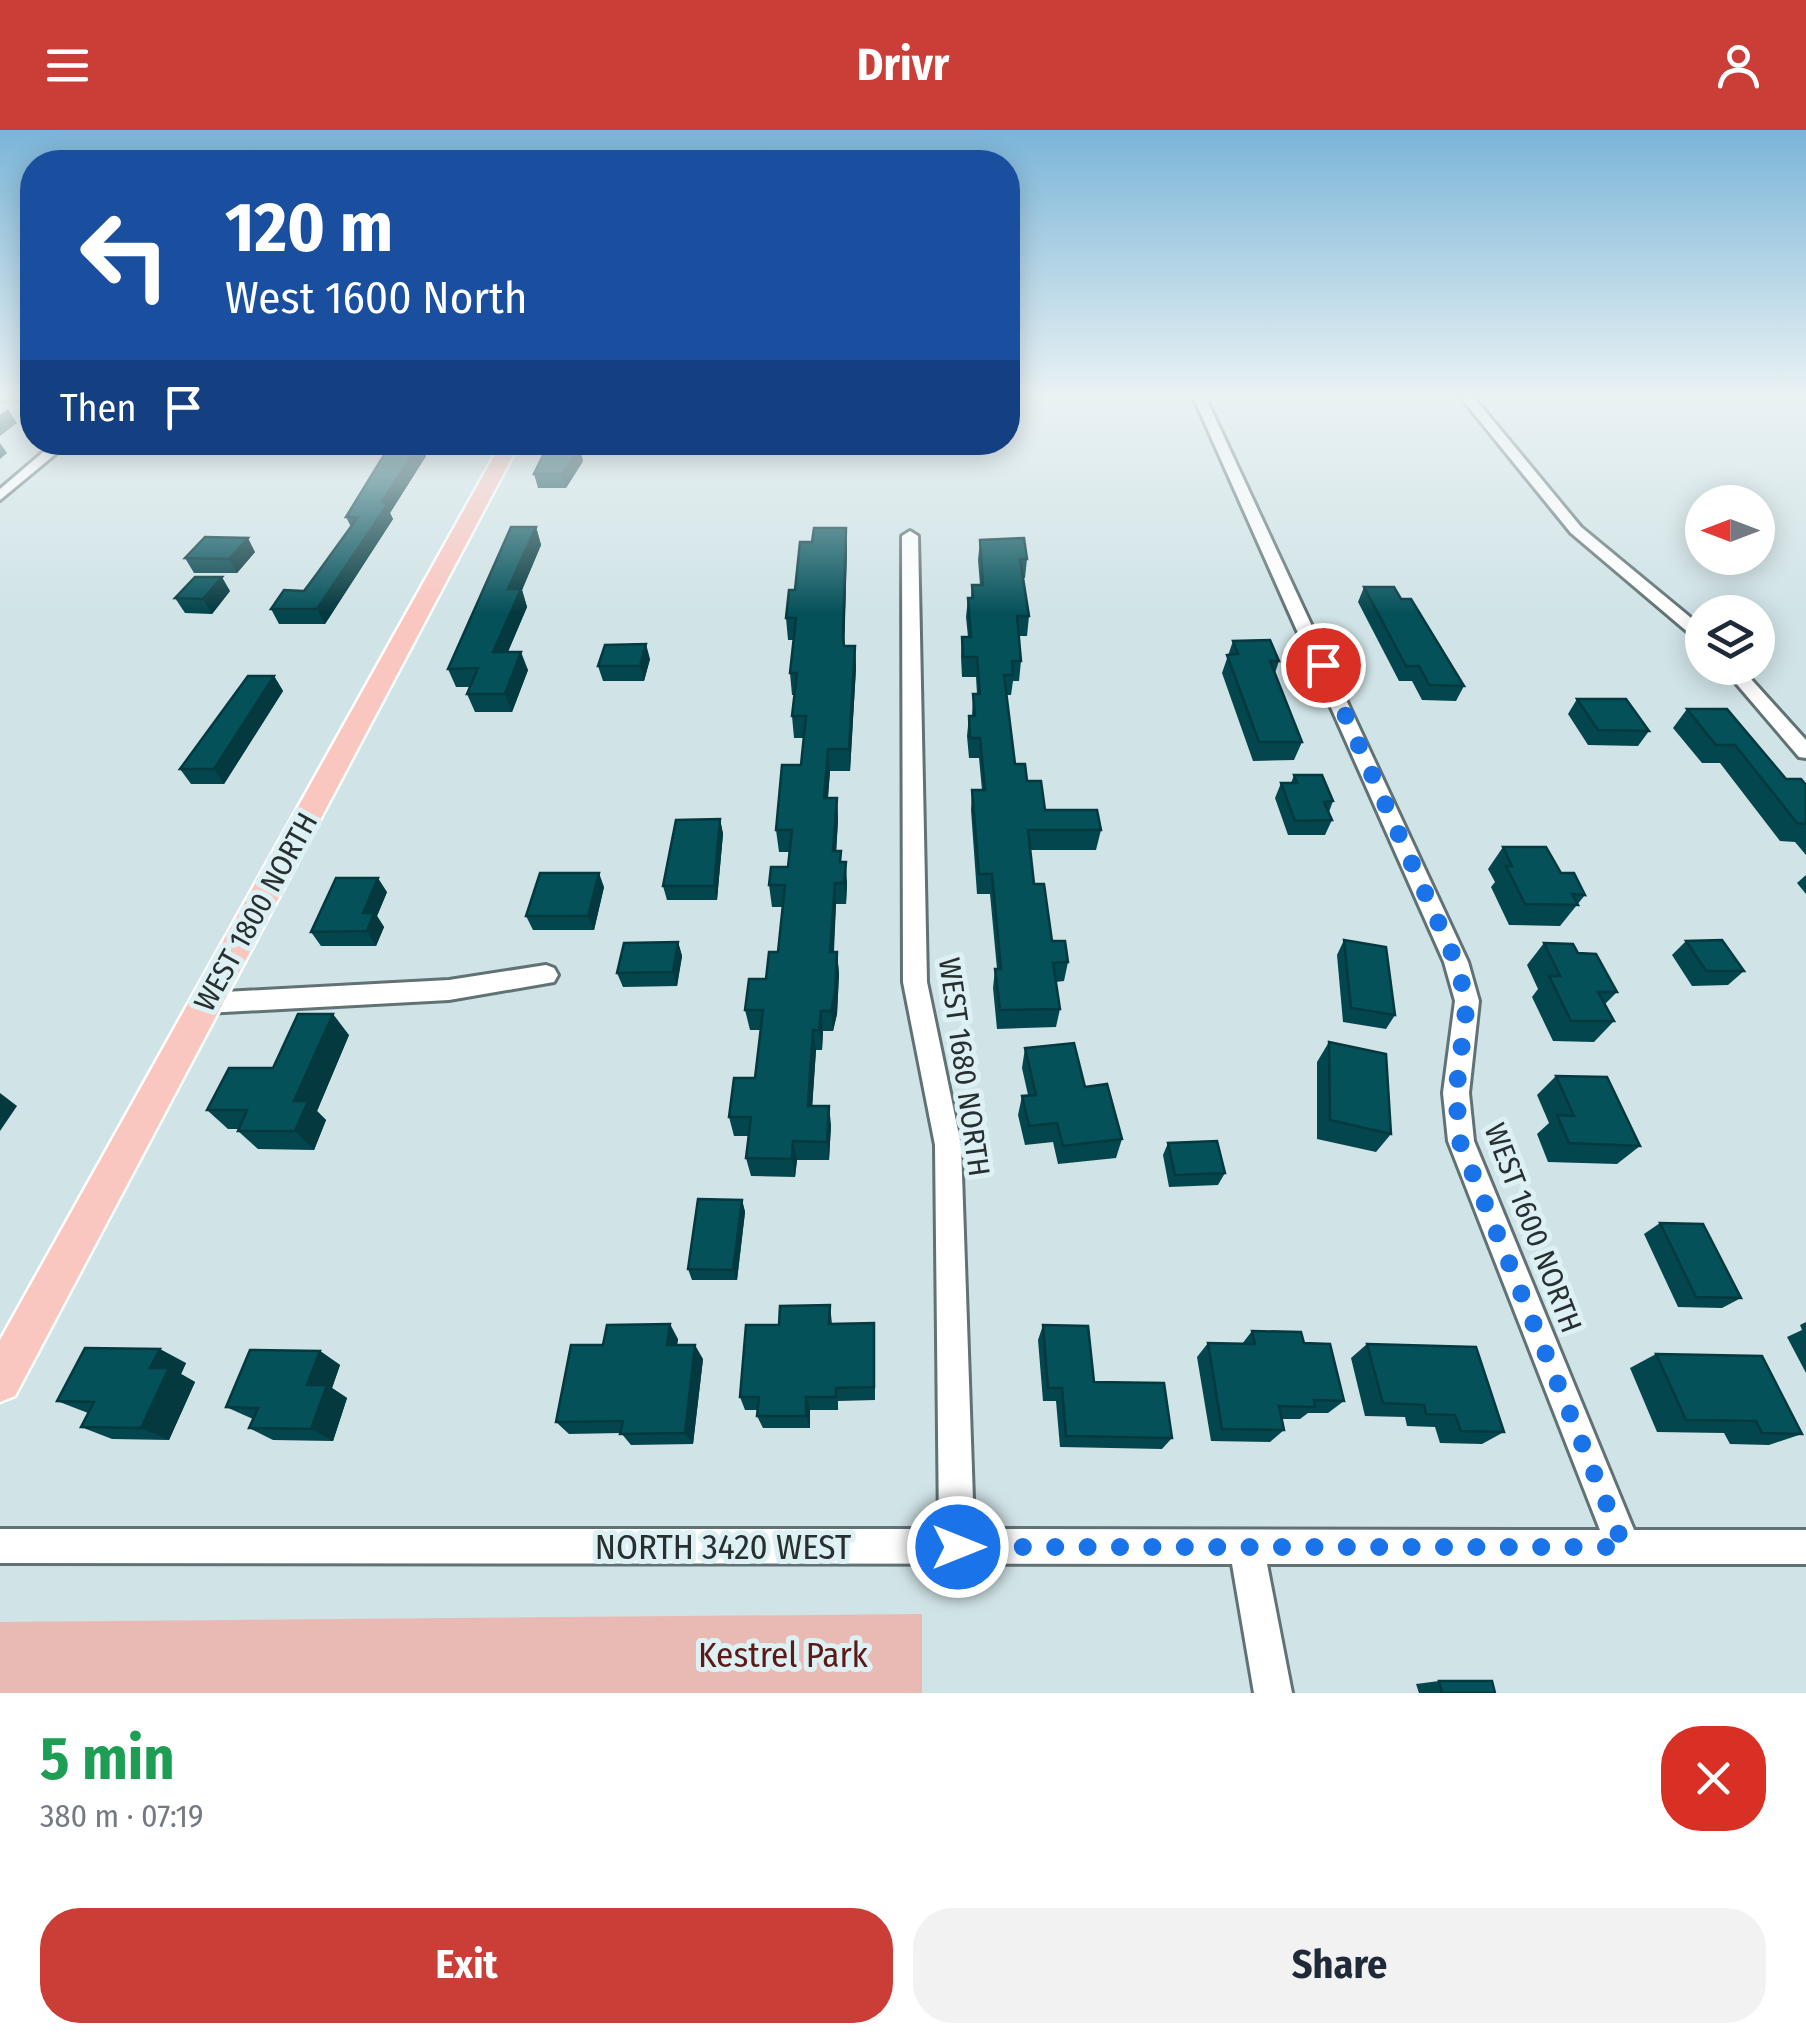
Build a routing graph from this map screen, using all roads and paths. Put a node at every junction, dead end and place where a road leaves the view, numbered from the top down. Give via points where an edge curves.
1 (34, 467) edge
2 (498, 467) edge
3 (1232, 467) edge
4 (1524, 467) edge
5 (0, 496) edge
6 (910, 536) dead end
7 (1685, 621) edge
8 (1747, 685) edge
9 (1806, 752) edge
10 (546, 974) dead end
11 (206, 1002) junction
12 (0, 1381) edge
13 (0, 1546) edge
14 (958, 1547) junction
15 (1246, 1547) junction
16 (1624, 1547) junction
17 (1806, 1547) edge
18 (1273, 1693) edge

1 - 5 street
2 - 11 main road, WEST 1800 NORTH
3 - 16 street, WEST 1600 NORTH via 1456,962 1467,1002 1456,1093 1460,1142
4 - 7 street via 1576,530
6 - 14 street, WEST 1680 NORTH via 916,982 948,1145
8 - 9 street
10 - 11 street via 449,990
11 - 12 main road, WEST 1800 NORTH
13 - 14 street, NORTH 3420 WEST
14 - 15 street, NORTH 3420 WEST
15 - 16 street, NORTH 3420 WEST
15 - 18 street
16 - 17 street, NORTH 3420 WEST

